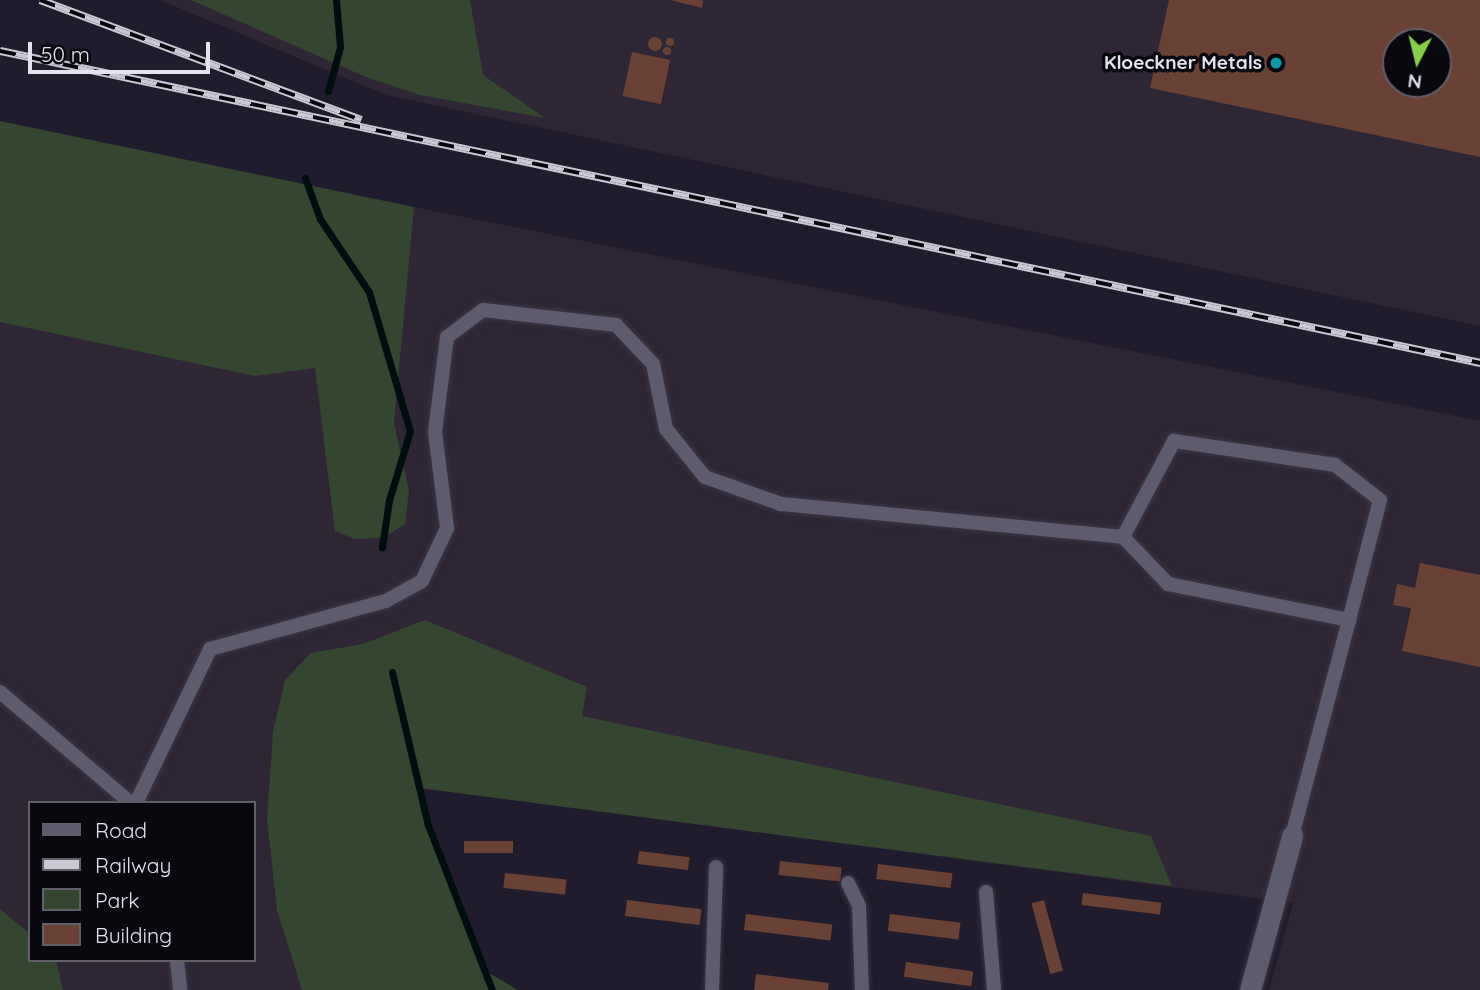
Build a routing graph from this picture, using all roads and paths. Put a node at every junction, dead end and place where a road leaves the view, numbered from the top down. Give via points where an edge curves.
1 (1123, 537) junction
2 (1349, 620) junction
3 (0, 692) edge
4 (131, 801) edge
5 (134, 801) edge
6 (1292, 836) joint
7 (716, 867) dead end
8 (848, 883) dead end
9 (986, 891) dead end
10 (177, 962) edge
11 (180, 990) edge
12 (712, 990) edge
13 (862, 990) edge
14 (994, 990) edge
15 (1250, 990) edge

1 - 2 lane via 1168,584
1 - 2 lane via 1174,441 1335,465 1380,500
1 - 5 lane via 781,505 705,477 666,429 653,364 616,325 483,310 447,337 435,432 447,528 422,581 386,601 210,649
2 - 6 lane
3 - 4 lane
6 - 15 street
7 - 12 lane
8 - 13 lane via 859,906
9 - 14 lane
10 - 11 lane

